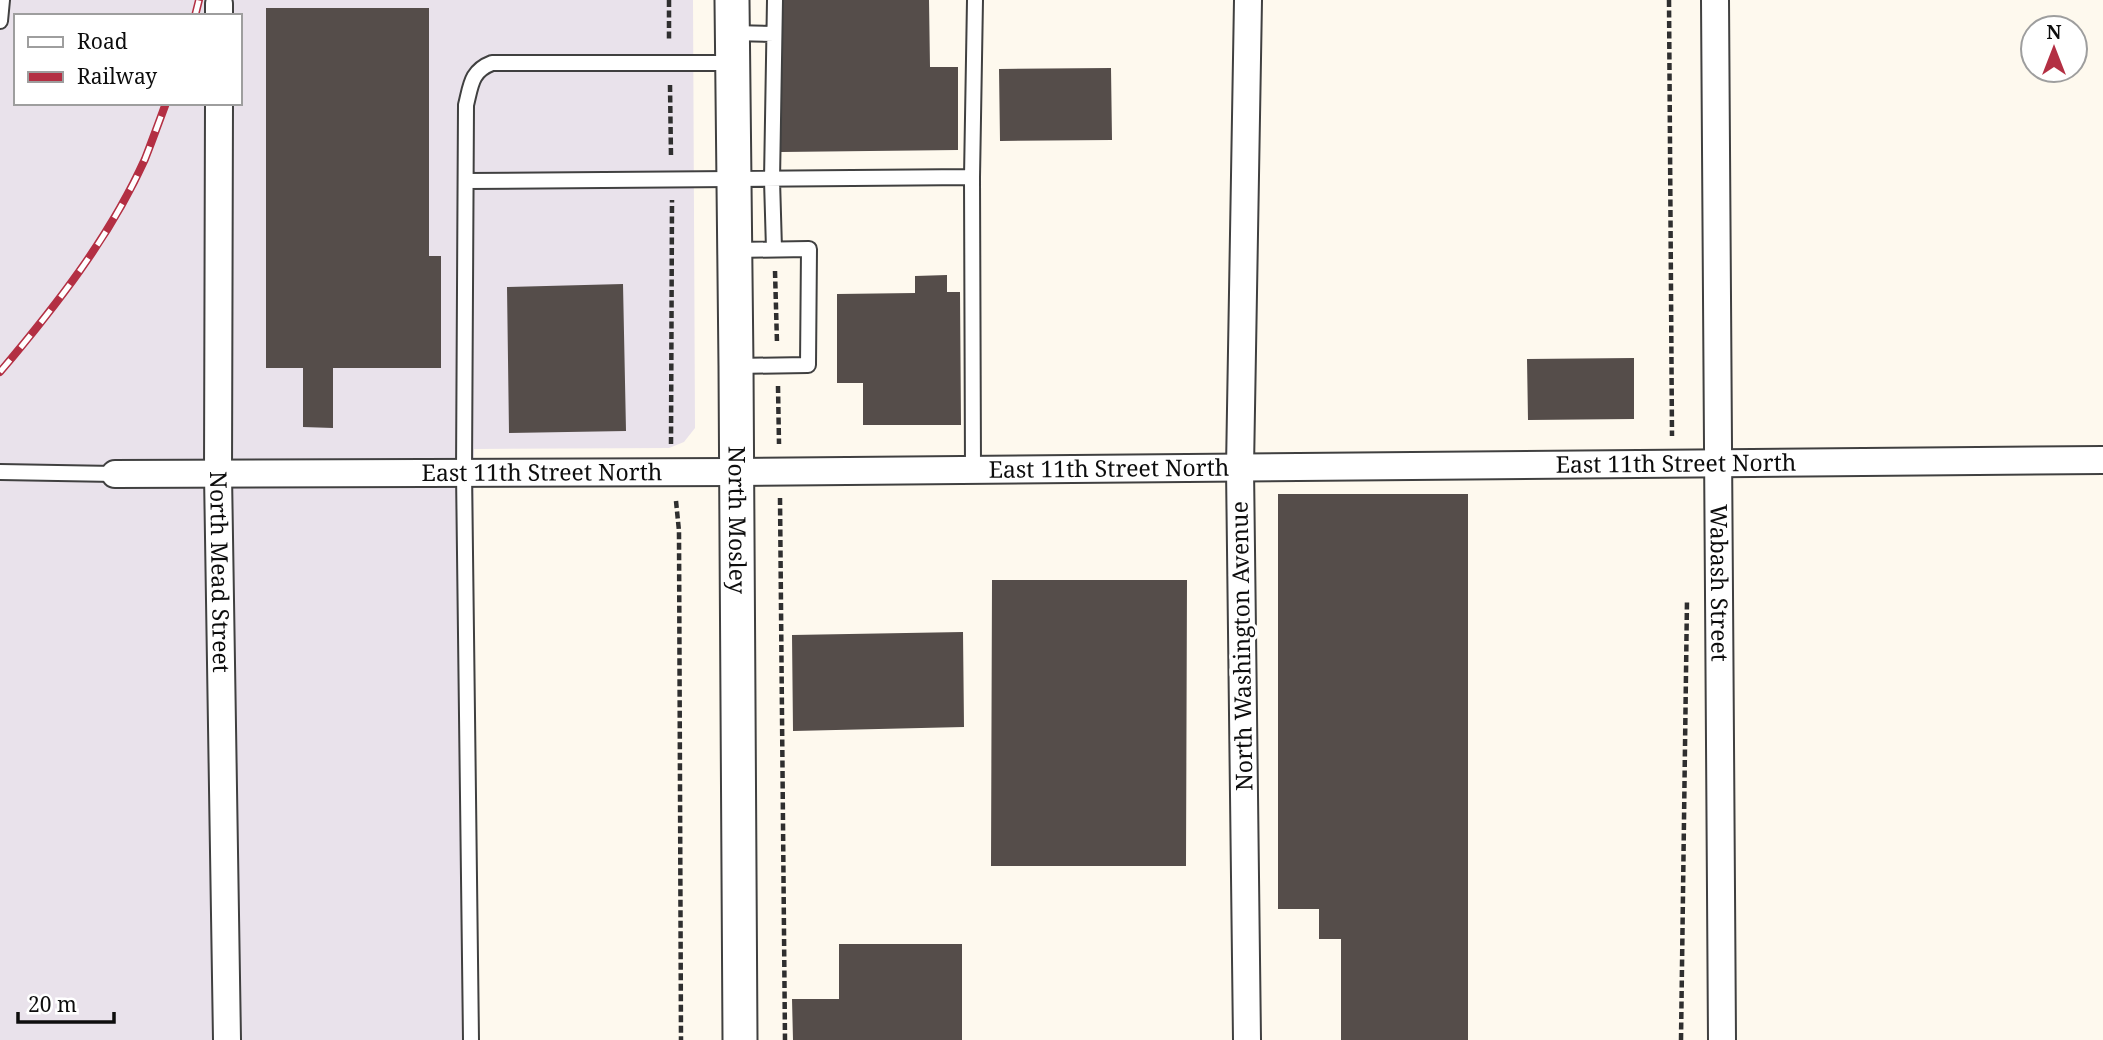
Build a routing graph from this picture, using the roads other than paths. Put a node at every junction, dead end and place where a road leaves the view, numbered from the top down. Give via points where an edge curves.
1 (2, 0) edge
2 (732, 0) edge
3 (775, 0) edge
4 (975, 0) edge
5 (1248, 0) edge
6 (1715, 0) edge
7 (0, 21) edge
8 (774, 34) junction
9 (732, 48) junction
10 (219, 105) edge
11 (972, 177) junction
12 (733, 179) junction
13 (772, 180) junction
14 (466, 181) junction
15 (774, 249) junction
16 (734, 250) junction
17 (736, 366) junction
18 (2103, 460) edge
19 (1718, 464) junction
20 (1240, 468) junction
21 (973, 470) junction
22 (0, 472) edge
23 (464, 472) junction
24 (736, 472) junction
25 (115, 474) joint
26 (218, 474) junction
27 (227, 1040) edge
28 (471, 1040) edge
29 (740, 1040) edge
30 (1247, 1040) edge
31 (1722, 1040) edge

1 - 7 lane
2 - 9 street, North Mosley
3 - 8 lane
4 - 11 lane
5 - 20 street, North Washington Avenue
6 - 19 street, Wabash Street
8 - 9 lane
8 - 13 lane
9 - 12 street, North Mosley
9 - 14 lane via 670,63 492,63 481,68 472,80 466,105
10 - 26 street, North Mead Street
11 - 13 lane
11 - 21 lane
12 - 13 lane
12 - 14 lane
12 - 16 street, North Mosley
13 - 15 lane
14 - 23 lane
15 - 16 lane
15 - 17 lane via 808,249 808,365
16 - 17 street, North Mosley
17 - 24 street, North Mosley
18 - 19 street, East 11th Street North
19 - 20 street, East 11th Street North
19 - 31 street, Wabash Street
20 - 21 street, East 11th Street North
20 - 30 street, North Washington Avenue
21 - 24 street, East 11th Street North
22 - 25 lane
23 - 24 street, East 11th Street North
23 - 26 street, East 11th Street North
23 - 28 lane
24 - 29 street, North Mosley
25 - 26 street, East 11th Street North
26 - 27 street, North Mead Street

